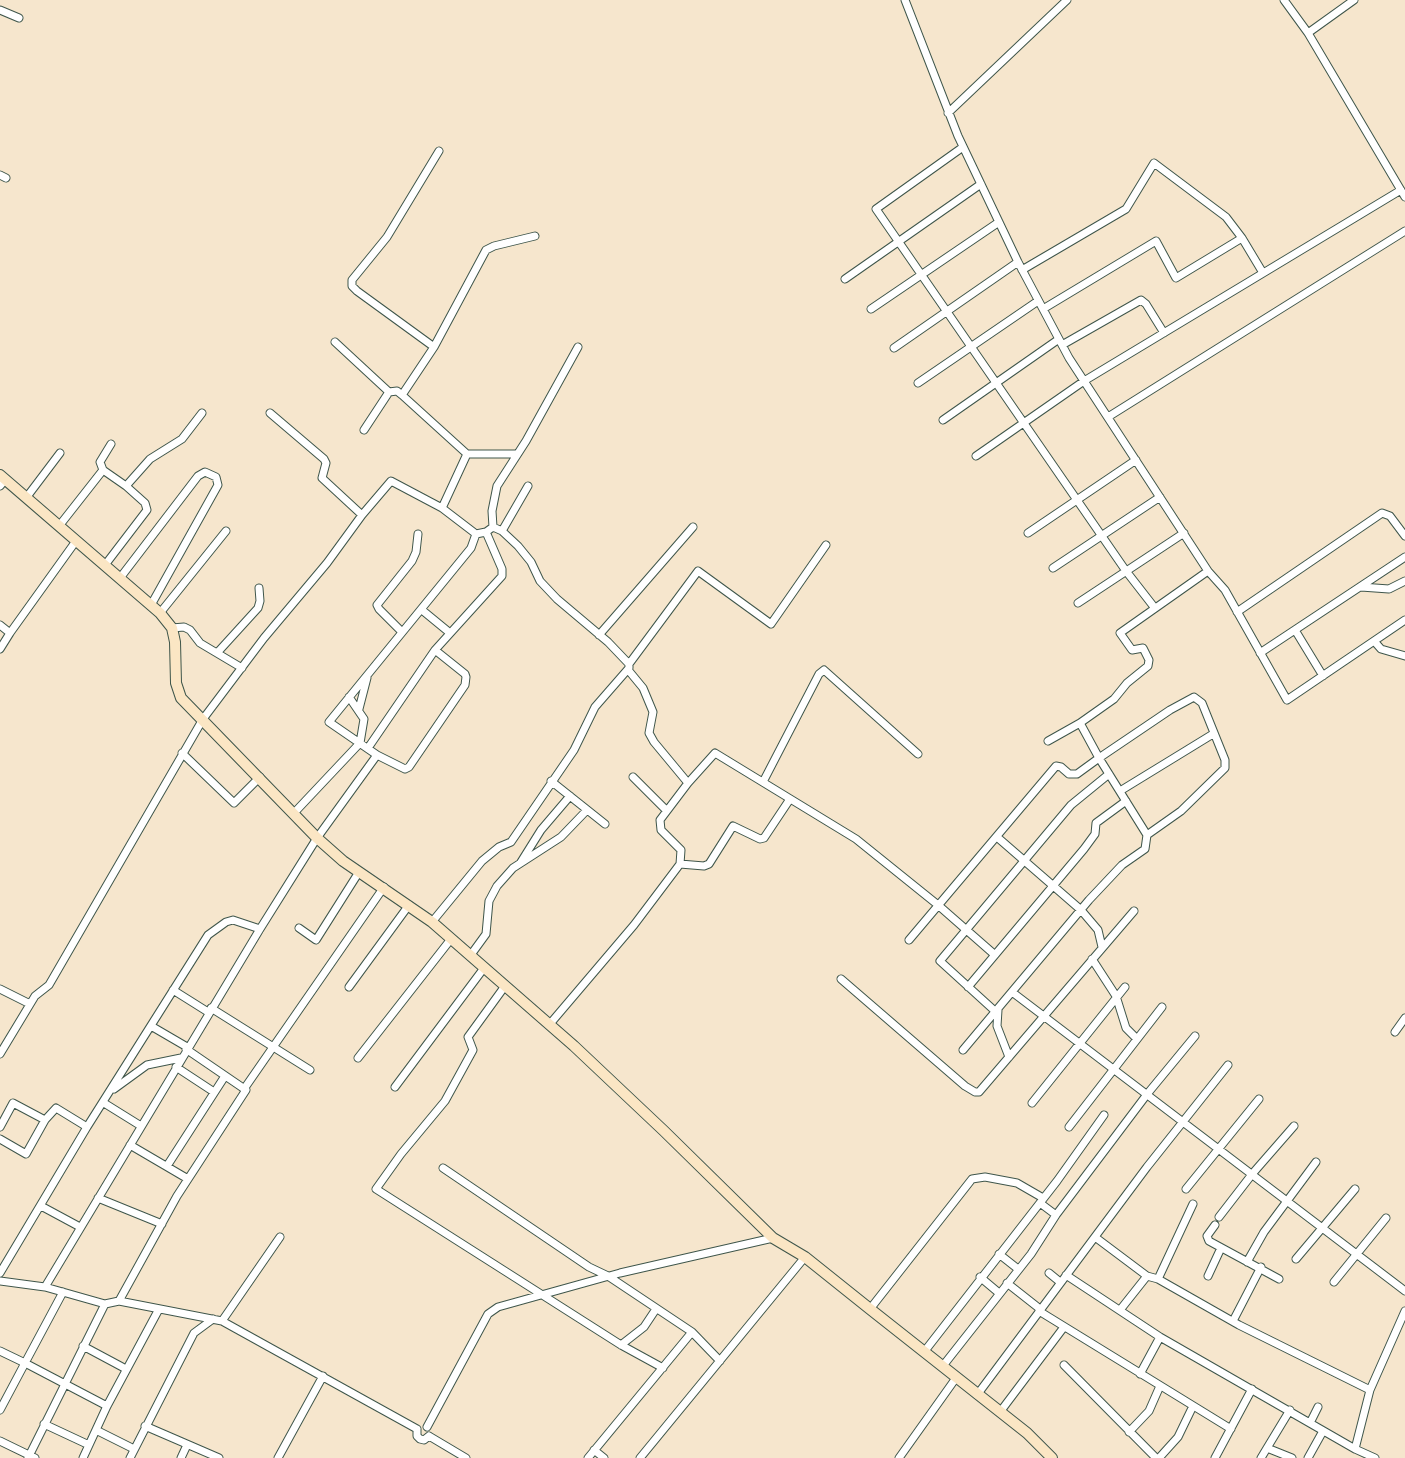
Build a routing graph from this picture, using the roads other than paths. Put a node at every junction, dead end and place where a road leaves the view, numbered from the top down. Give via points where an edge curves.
1 (905, 0) edge
2 (1067, 0) edge
3 (1284, 0) edge
4 (1354, 0) edge
5 (0, 10) edge
6 (19, 18) dead end
7 (1308, 33) junction
8 (948, 113) junction
9 (963, 147) junction
10 (439, 151) dead end
11 (981, 184) junction
12 (1400, 190) junction
13 (1405, 197) edge
14 (999, 222) junction
15 (1405, 231) edge
16 (535, 236) dead end
17 (1242, 238) junction
18 (898, 242) junction
19 (1018, 262) junction
20 (1022, 270) junction
21 (1263, 273) junction
22 (921, 276) junction
23 (845, 279) dead end
24 (1038, 301) junction
25 (872, 309) dead end
26 (1043, 310) junction
27 (946, 312) junction
28 (1164, 333) junction
29 (335, 342) dead end
30 (1060, 342) junction
31 (434, 346) junction
32 (578, 347) dead end
33 (971, 347) junction
34 (894, 348) dead end
35 (1084, 381) junction
36 (918, 383) dead end
37 (996, 383) junction
38 (389, 392) junction
39 (402, 395) junction
40 (202, 413) dead end
41 (270, 413) dead end
42 (1108, 417) junction
43 (943, 420) dead end
44 (1024, 424) junction
45 (364, 430) dead end
46 (112, 444) dead end
47 (60, 453) dead end
48 (467, 454) junction
49 (516, 454) junction
50 (976, 456) dead end
51 (1136, 460) junction
52 (103, 470) junction
53 (2, 480) edge
54 (126, 486) junction
55 (528, 486) dead end
56 (26, 498) junction
57 (1160, 498) junction
58 (1077, 500) junction
59 (442, 508) junction
60 (362, 515) junction
61 (59, 526) junction
62 (494, 527) junction
63 (693, 527) dead end
64 (226, 531) dead end
65 (486, 532) junction
66 (502, 532) junction
67 (1028, 533) dead end
68 (1184, 533) junction
69 (418, 534) dead end
70 (476, 534) junction
71 (1102, 536) junction
72 (1405, 536) edge
73 (76, 541) junction
74 (826, 545) dead end
75 (1405, 557) edge
76 (105, 565) junction
77 (1053, 568) dead end
78 (1208, 570) junction
79 (1126, 571) junction
80 (120, 578) junction
81 (1405, 581) edge
82 (1361, 586) junction
83 (259, 588) dead end
84 (1078, 603) dead end
85 (151, 605) junction
86 (1154, 607) junction
87 (422, 610) junction
88 (1237, 612) junction
89 (160, 613) junction
90 (1405, 620) edge
91 (0, 625) edge
92 (172, 628) junction
93 (1295, 630) junction
94 (401, 631) junction
95 (10, 633) junction
96 (450, 633) junction
97 (599, 635) junction
98 (1374, 642) junction
99 (0, 649) edge
100 (435, 650) junction
101 (217, 653) junction
102 (1260, 653) junction
103 (1405, 656) edge
104 (629, 667) junction
105 (242, 668) junction
106 (368, 674) junction
107 (1324, 676) junction
108 (349, 697) junction
109 (359, 709) junction
110 (202, 720) junction
111 (1080, 723) junction
112 (1213, 734) junction
113 (1048, 741) dead end
114 (360, 743) junction
115 (368, 748) junction
116 (182, 753) junction
117 (918, 754) dead end
118 (377, 755) junction
119 (1099, 758) junction
120 (1109, 774) junction
121 (260, 777) junction
122 (633, 777) dead end
123 (551, 781) junction
124 (763, 782) junction
125 (688, 783) junction
126 (1120, 791) junction
127 (570, 796) junction
128 (790, 799) junction
129 (1126, 801) junction
130 (587, 810) junction
131 (666, 810) junction
132 (294, 813) junction
133 (605, 824) dead end
134 (1147, 835) junction
135 (997, 837) junction
136 (317, 838) junction
137 (1024, 861) junction
138 (521, 862) junction
139 (680, 864) junction
140 (360, 872) junction
141 (1052, 885) junction
142 (384, 887) junction
143 (409, 905) junction
144 (938, 905) junction
145 (1081, 910) junction
146 (1134, 911) dead end
147 (432, 922) junction
148 (299, 928) dead end
149 (260, 929) junction
150 (967, 929) junction
151 (451, 939) junction
152 (909, 940) dead end
153 (1102, 947) junction
154 (995, 955) junction
155 (470, 956) junction
156 (1092, 959) junction
157 (484, 968) junction
158 (841, 979) dead end
159 (504, 986) junction
160 (349, 987) dead end
161 (968, 987) junction
162 (1125, 987) dead end
163 (0, 990) edge
164 (173, 990) junction
165 (1012, 992) junction
166 (1116, 996) junction
167 (30, 1004) junction
168 (1162, 1007) dead end
169 (209, 1010) junction
170 (997, 1010) junction
171 (1043, 1015) junction
172 (1405, 1018) edge
173 (549, 1025) junction
174 (151, 1026) junction
175 (1395, 1032) dead end
176 (1195, 1036) dead end
177 (1137, 1039) junction
178 (1080, 1042) junction
179 (187, 1048) junction
180 (272, 1048) junction
181 (963, 1050) dead end
182 (0, 1054) edge
183 (1009, 1057) junction
184 (180, 1058) junction
185 (358, 1058) dead end
186 (1228, 1065) dead end
187 (176, 1066) junction
188 (1114, 1067) junction
189 (310, 1070) dead end
190 (225, 1076) junction
191 (395, 1087) dead end
192 (244, 1089) junction
193 (214, 1092) junction
194 (110, 1093) junction
195 (1148, 1093) junction
196 (1259, 1099) dead end
197 (104, 1103) junction
198 (1032, 1104) dead end
199 (1104, 1115) dead end
200 (45, 1120) junction
201 (1184, 1120) junction
202 (141, 1126) junction
203 (1294, 1126) dead end
204 (0, 1127) edge
205 (87, 1127) junction
206 (1069, 1127) dead end
207 (0, 1140) edge
208 (130, 1144) junction
209 (1219, 1147) junction
210 (1316, 1162) dead end
211 (166, 1166) junction
212 (443, 1168) dead end
213 (1253, 1172) junction
214 (188, 1179) junction
215 (1186, 1188) dead end
216 (1355, 1189) dead end
217 (98, 1198) junction
218 (1042, 1200) junction
219 (1288, 1200) junction
220 (1193, 1204) dead end
221 (42, 1206) junction
222 (1056, 1215) junction
223 (1219, 1217) dead end
224 (1386, 1218) dead end
225 (162, 1224) junction
226 (1215, 1225) dead end
227 (1323, 1227) junction
228 (80, 1228) junction
229 (280, 1237) dead end
230 (1094, 1237) junction
231 (773, 1238) junction
232 (1222, 1248) junction
233 (999, 1254) junction
234 (1357, 1254) junction
235 (805, 1257) junction
236 (1296, 1259) dead end
237 (1247, 1262) junction
238 (1261, 1267) junction
239 (1018, 1269) junction
240 (1049, 1272) dead end
241 (0, 1273) edge
242 (1066, 1275) junction
243 (608, 1276) junction
244 (1147, 1276) junction
245 (1208, 1276) dead end
246 (980, 1277) junction
247 (1279, 1278) dead end
248 (1158, 1279) junction
249 (0, 1281) edge
250 (1060, 1282) junction
251 (1334, 1282) dead end
252 (1007, 1284) junction
253 (45, 1287) junction
254 (1405, 1291) edge
255 (62, 1292) junction
256 (999, 1293) junction
257 (542, 1295) junction
258 (119, 1301) junction
259 (105, 1304) junction
260 (159, 1309) junction
261 (656, 1309) junction
262 (870, 1309) junction
263 (1039, 1310) junction
264 (1120, 1310) junction
265 (1405, 1311) edge
266 (213, 1319) junction
267 (222, 1321) junction
268 (1232, 1322) junction
269 (1064, 1327) junction
270 (692, 1332) junction
271 (1160, 1337) junction
272 (621, 1345) junction
273 (83, 1346) junction
274 (0, 1351) edge
275 (924, 1352) junction
276 (720, 1361) junction
277 (25, 1363) junction
278 (1064, 1365) dead end
279 (942, 1367) junction
280 (126, 1368) junction
281 (663, 1368) junction
282 (1140, 1374) junction
283 (323, 1376) junction
284 (956, 1378) junction
285 (64, 1384) junction
286 (1160, 1386) junction
287 (1252, 1389) junction
288 (1370, 1390) junction
289 (977, 1394) junction
290 (3, 1397) edge
291 (107, 1406) junction
292 (1193, 1406) junction
293 (1318, 1407) dead end
294 (0, 1410) edge
295 (1290, 1410) junction
296 (1000, 1412) junction
297 (1310, 1422) junction
298 (44, 1424) junction
299 (145, 1426) junction
300 (427, 1427) junction
301 (1231, 1429) junction
302 (96, 1430) junction
303 (417, 1430) junction
304 (1323, 1431) junction
305 (1129, 1432) junction
306 (429, 1436) junction
307 (0, 1441) edge
308 (89, 1445) junction
309 (187, 1445) junction
310 (1268, 1448) junction
311 (134, 1449) junction
312 (1356, 1449) junction
313 (594, 1450) junction
314 (31, 1457) edge
315 (83, 1458) edge
316 (130, 1458) edge
317 (181, 1458) edge
318 (219, 1458) edge
319 (278, 1458) edge
320 (466, 1458) edge
321 (588, 1458) edge
322 (604, 1458) edge
323 (640, 1458) edge
324 (900, 1458) edge
325 (1052, 1458) edge
326 (1158, 1458) edge
327 (1215, 1458) edge
328 (1261, 1458) edge
329 (1292, 1458) edge
330 (1308, 1458) edge
331 (1373, 1458) edge

1 - 8 street
2 - 8 street
3 - 7 street
4 - 7 street
5 - 6 street
7 - 12 street
8 - 9 street
9 - 11 street
9 - 18 street via 876,209
10 - 31 street via 387,238 352,280 357,291
11 - 14 street
11 - 18 street
12 - 13 street
12 - 21 street
14 - 19 street
14 - 22 street
15 - 42 street
16 - 31 street via 486,250
17 - 20 street via 1226,218 1154,162 1126,209
17 - 21 street
17 - 26 street via 1176,278 1156,241
18 - 22 street
18 - 23 street
19 - 20 street
19 - 27 street
20 - 24 street
21 - 28 street
22 - 25 street
22 - 27 street
24 - 26 street
24 - 33 street
26 - 30 street
27 - 33 street
27 - 34 street
28 - 30 street via 1141,300
28 - 35 street
29 - 38 street
30 - 35 street
30 - 37 street
31 - 39 street
32 - 49 street
33 - 36 street
33 - 37 street
35 - 42 street
35 - 44 street
37 - 43 street
37 - 44 street
38 - 39 street via 397,390
38 - 45 street
39 - 48 street
40 - 54 street via 182,438 150,459
41 - 60 street via 324,459 322,478
42 - 51 street
44 - 50 street
44 - 58 street
46 - 52 street via 100,462
47 - 56 street
48 - 49 street
48 - 59 street
49 - 62 street via 497,486 492,511
51 - 57 street
51 - 58 street
52 - 54 street
52 - 61 street
53 - 56 street
54 - 76 street via 146,503 146,510
55 - 66 street
56 - 61 street
57 - 68 street
57 - 71 street
58 - 67 street
58 - 71 street
59 - 60 street via 391,481
59 - 70 street
60 - 105 street
61 - 73 street
62 - 65 street
62 - 66 street
63 - 97 street
64 - 89 street
65 - 70 street
65 - 96 street via 503,574
66 - 97 street via 531,562 540,581
68 - 78 street
68 - 79 street
69 - 94 street via 412,561 377,605
70 - 87 street via 471,548
71 - 77 street
71 - 79 street
72 - 88 street via 1390,516 1382,513
73 - 76 street
73 - 95 street
74 - 104 street via 771,624 698,571
75 - 82 street
76 - 80 street
78 - 86 street
78 - 88 street via 1225,590
79 - 84 street
79 - 86 street
80 - 85 street
80 - 85 street via 198,476 205,472 216,477 218,486
81 - 82 street via 1389,589
82 - 93 street
83 - 101 street via 258,608
85 - 89 street
86 - 111 street via 1120,633 1132,650 1142,647 1149,660 1148,666 1114,699
87 - 94 street
87 - 96 street
88 - 102 street
89 - 92 street
90 - 98 street
91 - 95 street
92 - 101 street via 190,630 200,643
92 - 110 street via 176,683 181,698
93 - 102 street
93 - 107 street
94 - 106 street
95 - 99 street
96 - 100 street
97 - 104 street
98 - 103 street via 1381,649
98 - 107 street
100 - 115 street
100 - 118 street via 464,674 465,685 409,767 405,769
101 - 105 street
102 - 107 street via 1287,700
104 - 123 street via 595,706 574,750
104 - 125 street via 653,712 649,732 654,742
105 - 110 street
106 - 108 street
106 - 109 street
108 - 109 street
108 - 114 street via 329,722
109 - 114 street via 364,719
110 - 116 street
110 - 121 street
111 - 113 street
111 - 119 street
112 - 119 street via 1202,704 1194,697
112 - 126 street
112 - 134 street via 1225,760 1225,768 1181,811
114 - 115 street
114 - 132 street
115 - 118 street
116 - 121 street via 234,803
116 - 167 street via 49,985
117 - 124 street via 824,670
118 - 136 street
119 - 120 street
119 - 135 street via 1073,775 1056,766
120 - 126 street
120 - 137 street via 1071,805
121 - 132 street
122 - 131 street
123 - 127 street
123 - 147 street via 511,842 482,861
124 - 125 street via 715,754
124 - 128 street
125 - 131 street
126 - 129 street
127 - 130 street
127 - 138 street via 541,830
128 - 139 street via 764,838 733,826 709,864
128 - 144 street via 856,839
129 - 134 street
129 - 141 street via 1096,823 1095,834
130 - 133 street
130 - 138 street via 561,838
131 - 139 street via 659,825 681,850
132 - 136 street
134 - 145 street via 1145,849 1122,864
135 - 137 street
135 - 144 street
136 - 140 street
136 - 149 street
137 - 141 street
137 - 150 street
138 - 155 street via 493,893 487,909 486,934
139 - 173 street via 634,925
140 - 142 street
140 - 148 street via 316,940
141 - 145 street
141 - 154 street
142 - 143 street
142 - 180 street
143 - 147 street
143 - 160 street
144 - 150 street
144 - 152 street
145 - 153 street via 1098,930
145 - 165 street
146 - 153 street
147 - 151 street
149 - 164 street via 233,920 214,929
149 - 169 street
150 - 154 street
150 - 161 street via 940,961
151 - 155 street
151 - 185 street
153 - 156 street
154 - 161 street
155 - 157 street
156 - 166 street
156 - 171 street
157 - 159 street
157 - 191 street
158 - 183 street via 975,1092 985,1087
159 - 173 street
159 - 257 street via 468,1037 473,1050 444,1101 376,1189
161 - 170 street
162 - 166 street
163 - 167 street
164 - 169 street
164 - 174 street
165 - 170 street
165 - 171 street
166 - 177 street via 1123,1023
166 - 178 street
167 - 182 street
168 - 177 street
169 - 179 street
169 - 180 street
170 - 181 street
170 - 183 street via 997,1026
171 - 178 street
171 - 183 street
172 - 175 street
173 - 231 street
174 - 179 street
174 - 194 street
176 - 195 street
177 - 188 street
178 - 188 street
178 - 198 street
179 - 184 street
179 - 190 street
180 - 189 street
180 - 192 street
184 - 187 street
184 - 194 street via 147,1066
186 - 201 street
187 - 193 street
187 - 202 street
188 - 195 street
188 - 206 street
190 - 192 street
190 - 193 street
192 - 214 street
193 - 211 street
194 - 197 street
195 - 201 street
195 - 222 street
196 - 209 street
197 - 202 street
197 - 205 street
199 - 218 street
200 - 204 street via 13,1103
200 - 205 street via 56,1108
200 - 207 street via 26,1154
201 - 209 street
201 - 230 street
202 - 208 street
203 - 213 street
205 - 221 street
208 - 211 street
208 - 217 street
209 - 213 street
209 - 215 street
210 - 219 street
211 - 214 street
212 - 243 street via 589,1267
213 - 219 street
213 - 223 street
214 - 225 street
216 - 227 street
217 - 225 street
217 - 228 street
218 - 222 street
218 - 233 street
218 - 262 street via 1011,1181 986,1176 972,1179
219 - 227 street
219 - 237 street
220 - 248 street
221 - 228 street
221 - 241 street
222 - 239 street
224 - 234 street
225 - 258 street
226 - 232 street via 1208,1239
227 - 234 street
227 - 236 street
228 - 253 street
229 - 267 street
230 - 242 street
230 - 244 street
231 - 235 street
231 - 243 street
232 - 237 street
232 - 245 street
233 - 239 street
233 - 246 street
234 - 251 street
234 - 254 street
235 - 262 street
235 - 276 street
237 - 238 street
238 - 247 street
238 - 268 street
239 - 252 street
240 - 250 street
242 - 250 street
242 - 264 street
243 - 257 street
243 - 261 street
244 - 248 street
244 - 264 street
246 - 256 street
246 - 275 street
248 - 268 street
249 - 253 street
250 - 263 street
252 - 256 street
252 - 263 street
253 - 255 street
255 - 259 street
255 - 277 street
256 - 279 street
257 - 272 street
257 - 300 street via 498,1307 488,1314
258 - 259 street
258 - 260 street
259 - 273 street
260 - 266 street
260 - 280 street
261 - 270 street
261 - 272 street via 644,1327
262 - 275 street
263 - 269 street
263 - 289 street
264 - 271 street
265 - 288 street
266 - 267 street
266 - 299 street via 194,1333
267 - 283 street
268 - 288 street
269 - 282 street
269 - 296 street
270 - 276 street
270 - 281 street
271 - 282 street
271 - 287 street
272 - 281 street
273 - 280 street
273 - 285 street
274 - 277 street
275 - 279 street
276 - 323 street
277 - 285 street
277 - 290 street
278 - 305 street
279 - 284 street
280 - 291 street
281 - 313 street
282 - 286 street
283 - 303 street
283 - 319 street
284 - 289 street
284 - 324 street
285 - 291 street
285 - 298 street
286 - 292 street
286 - 305 street via 1149,1411
287 - 295 street
287 - 301 street
288 - 312 street
289 - 296 street
290 - 294 street
291 - 302 street
292 - 301 street
292 - 326 street via 1178,1437
293 - 297 street
295 - 297 street
295 - 310 street
296 - 325 street
297 - 304 street
298 - 308 street
298 - 314 street
299 - 309 street
299 - 311 street
300 - 303 street via 421,1426
300 - 306 street
301 - 327 street
302 - 308 street
302 - 311 street
303 - 306 street via 420,1439
304 - 312 street
304 - 330 street
305 - 326 street
306 - 320 street
307 - 314 street
308 - 315 street
309 - 317 street
309 - 318 street
310 - 328 street
310 - 329 street
311 - 316 street
312 - 331 street
313 - 321 street
313 - 322 street

